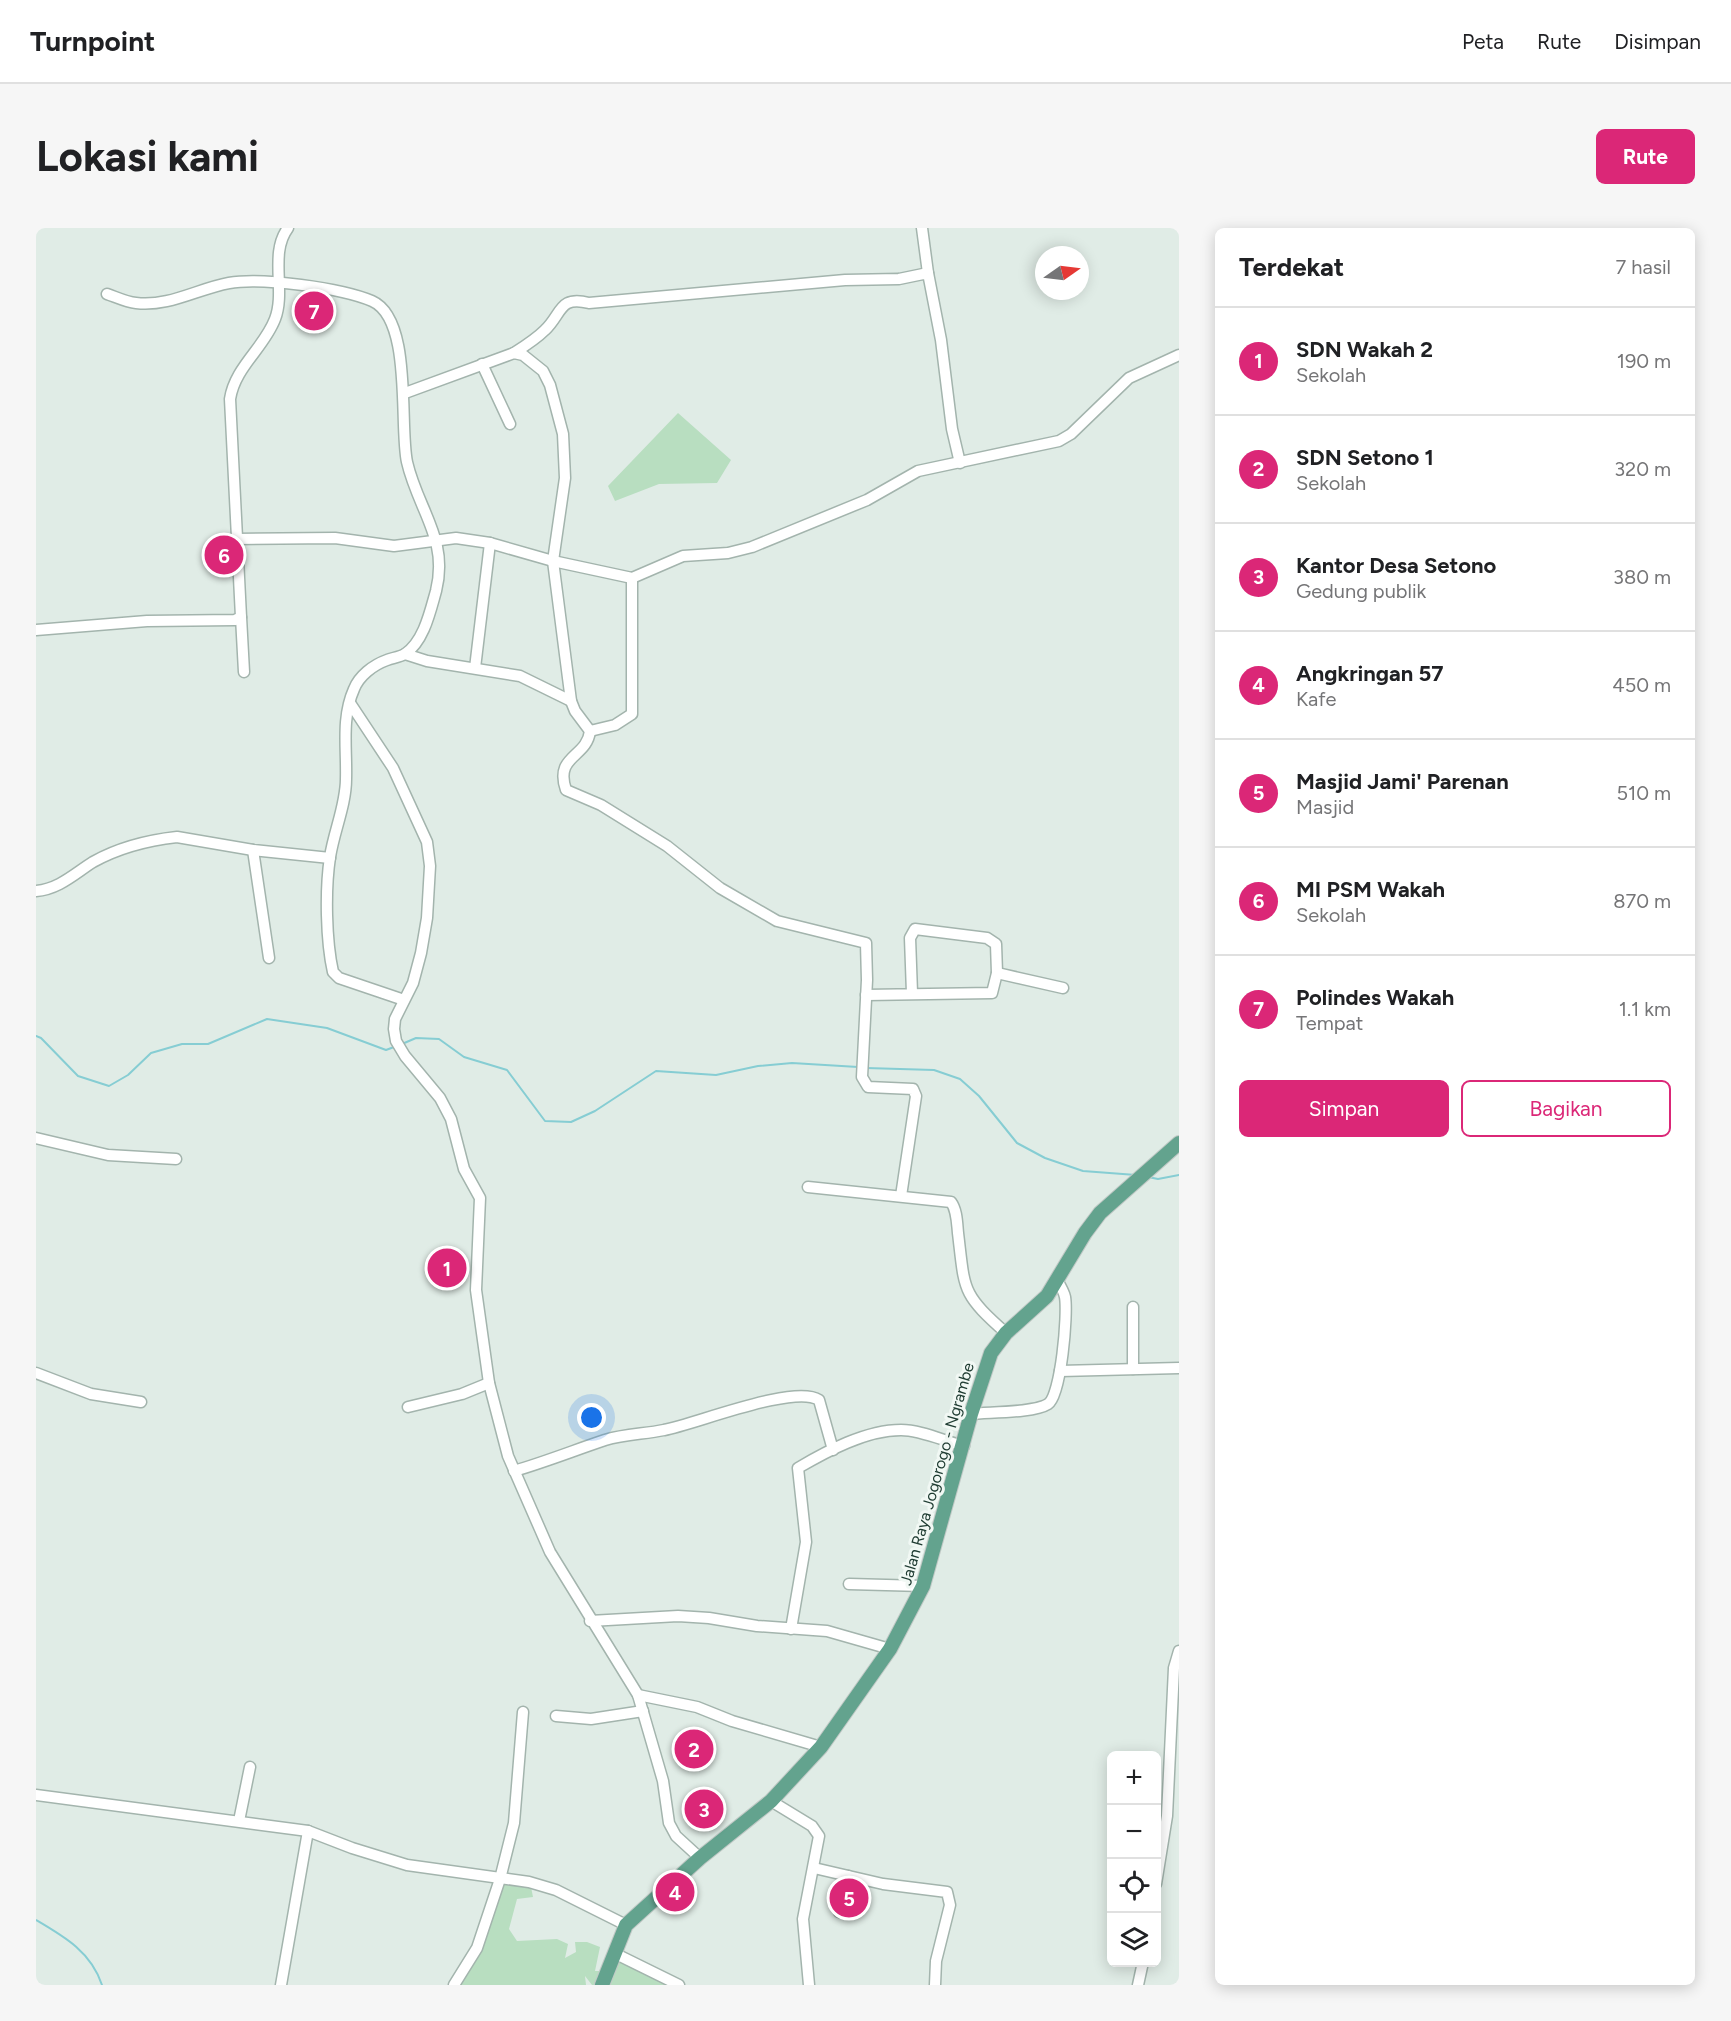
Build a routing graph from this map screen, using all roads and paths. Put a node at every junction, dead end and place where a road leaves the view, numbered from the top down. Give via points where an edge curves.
1 (288, 228) edge
2 (922, 228) edge
3 (928, 273) junction
4 (279, 283) junction
5 (107, 294) dead end
6 (514, 353) junction
7 (1179, 355) edge
8 (482, 364) junction
9 (405, 393) junction
10 (510, 424) dead end
11 (960, 463) junction
12 (236, 539) junction
13 (438, 541) junction
14 (490, 543) junction
15 (553, 561) junction
16 (632, 578) junction
17 (241, 617) junction
18 (36, 630) edge
19 (405, 654) junction
20 (474, 668) junction
21 (244, 672) dead end
22 (571, 701) junction
23 (350, 703) junction
24 (590, 731) junction
25 (252, 850) junction
26 (330, 858) junction
27 (36, 891) edge
28 (269, 958) dead end
29 (997, 973) junction
30 (1063, 988) dead end
31 (912, 993) junction
32 (866, 995) junction
33 (404, 1000) junction
34 (36, 1138) edge
35 (1179, 1143) edge
36 (176, 1159) dead end
37 (808, 1187) dead end
38 (901, 1196) junction
39 (1057, 1280) junction
40 (1133, 1307) dead end
41 (1006, 1333) junction
42 (1179, 1368) edge
43 (1133, 1369) junction
44 (1060, 1371) junction
45 (36, 1373) edge
46 (489, 1383) junction
47 (141, 1402) dead end
48 (408, 1407) dead end
49 (971, 1414) junction
50 (964, 1446) junction
51 (833, 1450) junction
52 (514, 1471) junction
53 (849, 1584) dead end
54 (923, 1586) junction
55 (590, 1621) junction
56 (791, 1629) junction
57 (890, 1649) junction
58 (1179, 1651) edge
59 (638, 1695) junction
60 (643, 1711) junction
61 (523, 1712) dead end
62 (556, 1716) dead end
63 (821, 1747) junction
64 (250, 1767) dead end
65 (36, 1795) edge
66 (771, 1801) junction
67 (239, 1821) junction
68 (308, 1831) junction
69 (700, 1858) junction
70 (1160, 1859) edge
71 (814, 1868) junction
72 (848, 1876) junction
73 (500, 1879) junction
74 (840, 1912) dead end
75 (626, 1925) junction
76 (614, 1953) junction
77 (1142, 1967) edge
78 (280, 1985) edge
79 (454, 1985) edge
80 (602, 1985) edge
81 (679, 1985) edge
82 (809, 1985) edge
83 (935, 1985) edge
84 (1138, 1985) edge

1 - 4 street via 279,255
2 - 3 street
3 - 6 street via 899,279 845,280 589,303 571,301 562,306 545,330
3 - 11 street
4 - 5 street via 229,283 155,303 135,303
4 - 9 street via 355,295 376,303 394,328
4 - 12 street via 275,321 231,389
6 - 8 street
6 - 15 street via 543,370 563,434 565,478
7 - 11 street via 1129,378 1059,441
8 - 9 street
8 - 10 street
9 - 13 street via 408,464
11 - 16 street via 909,474 867,500 752,547 683,556
12 - 13 street via 335,538 394,546
12 - 17 street
13 - 14 street via 456,538
13 - 19 street via 436,589 426,624
14 - 15 street
14 - 20 street
15 - 16 street
15 - 22 street
16 - 24 street via 632,714 615,725
17 - 18 street via 226,621 147,621
17 - 21 street
19 - 20 street
19 - 23 street via 384,661 363,675
20 - 22 street via 520,676
22 - 24 street
23 - 26 street via 343,742 346,780
23 - 33 street via 393,768 427,842 427,918 413,983
24 - 32 street via 586,744 564,768 566,790 620,816 667,846 720,888 777,921 864,941
25 - 26 street
25 - 27 street via 177,837 154,840 95,861 53,888
25 - 28 street
26 - 33 street via 333,972 339,978
29 - 30 street
29 - 31 street via 992,993
29 - 31 street via 993,940 915,929 909,950
31 - 32 street
32 - 38 street via 864,1082 873,1088 912,1089 916,1096
33 - 46 street via 395,1019 396,1041 440,1098 451,1119 464,1169 480,1198 476,1290
34 - 36 street via 108,1155
35 - 39 main road, Jalan Raya Jogorogo - Ngrambe via 1092,1224
37 - 38 street
38 - 41 street via 946,1199 954,1205 966,1290 978,1308
39 - 41 main road, Jalan Raya Jogorogo - Ngrambe via 1038,1306
39 - 44 street via 1065,1297
40 - 43 street
41 - 49 main road, Jalan Raya Jogorogo - Ngrambe via 988,1358
42 - 43 street
43 - 44 street
44 - 49 street via 1056,1396 1045,1406
45 - 47 street via 91,1394
46 - 48 street
46 - 52 street
49 - 50 main road, Jalan Raya Jogorogo - Ngrambe
50 - 51 street via 901,1430
50 - 54 main road, Jalan Raya Jogorogo - Ngrambe
51 - 52 street via 819,1400 804,1395 756,1404 663,1431 605,1440
51 - 56 street via 796,1472 806,1542
52 - 55 street via 550,1552
53 - 54 street
54 - 57 main road, Jalan Raya Jogorogo - Ngrambe
55 - 56 street via 678,1616
55 - 59 street
56 - 57 street via 827,1631
57 - 63 main road, Jalan Raya Jogorogo - Ngrambe
58 - 70 street via 1174,1668 1167,1816
59 - 60 street
59 - 63 street via 697,1707
60 - 62 street via 591,1719
60 - 69 street via 663,1781 669,1823 676,1836
61 - 73 street via 514,1823
63 - 66 main road, Jalan Raya Jogorogo - Ngrambe
64 - 67 street
65 - 67 street
66 - 69 main road, Jalan Raya Jogorogo - Ngrambe
66 - 71 street via 817,1830 819,1843
67 - 68 street
68 - 73 street via 407,1865
68 - 78 street
69 - 75 main road, Jalan Raya Jogorogo - Ngrambe
71 - 72 street
71 - 82 street via 803,1919
72 - 74 street
72 - 83 street via 949,1894
73 - 75 street via 556,1890
73 - 79 street via 477,1948
75 - 76 main road, Jalan Raya Jogorogo - Ngrambe
76 - 80 main road, Jalan Raya Jogorogo - Ngrambe
76 - 81 street
77 - 84 street

